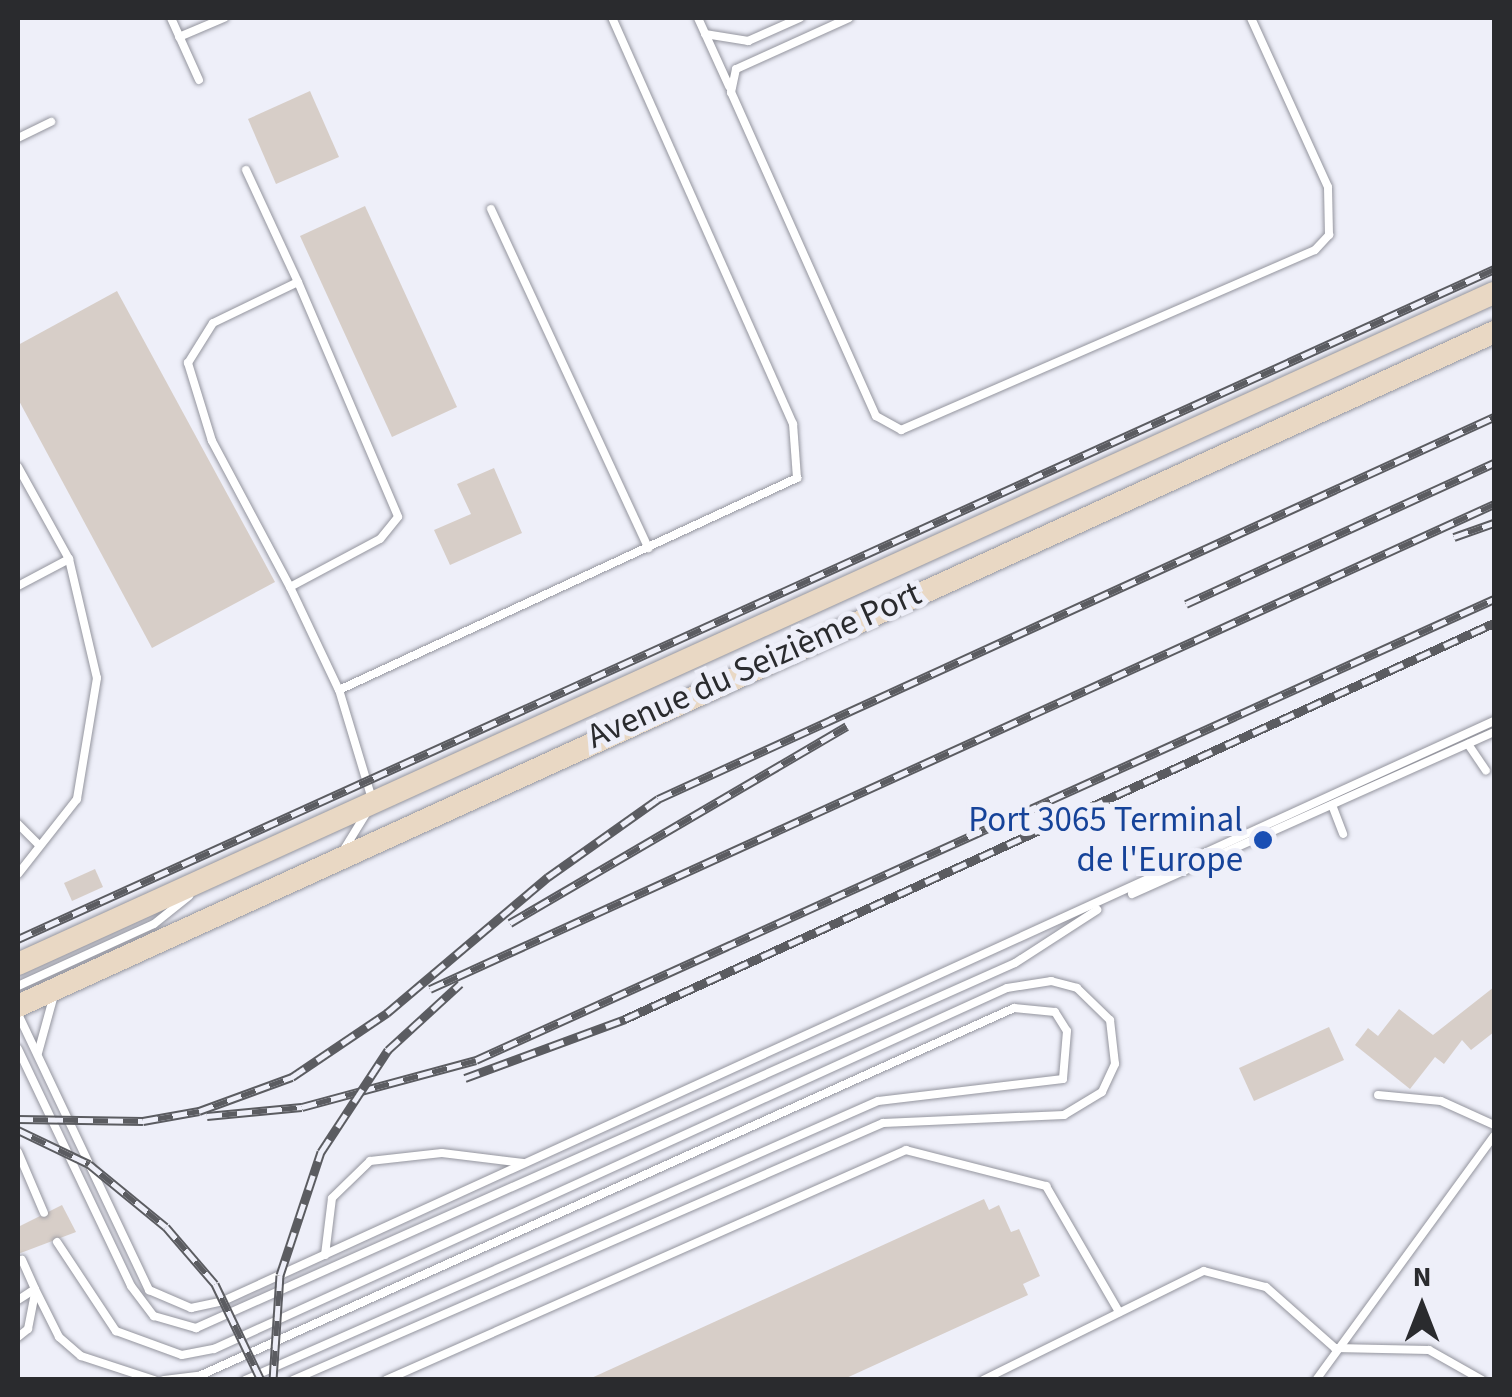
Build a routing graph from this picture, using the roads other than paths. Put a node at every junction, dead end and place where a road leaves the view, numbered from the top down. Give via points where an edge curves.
1 (171, 18) edge
2 (224, 18) edge
3 (612, 18) edge
4 (698, 18) edge
5 (800, 18) edge
6 (848, 18) edge
7 (1251, 18) edge
8 (705, 34) junction
9 (179, 37) junction
10 (200, 80) dead end
11 (731, 92) junction
12 (51, 122) dead end
13 (18, 138) edge
14 (246, 170) dead end
15 (491, 209) dead end
16 (298, 282) junction
17 (1494, 294) edge
18 (1494, 332) edge
19 (18, 467) edge
20 (648, 548) junction
21 (69, 559) junction
22 (18, 586) edge
23 (290, 588) junction
24 (338, 690) junction
25 (1494, 721) edge
26 (1494, 732) edge
27 (1468, 744) junction
28 (1486, 771) dead end
29 (373, 802) junction
30 (1332, 805) junction
31 (18, 824) edge
32 (1344, 834) dead end
33 (39, 845) junction
34 (336, 863) junction
35 (18, 874) edge
36 (205, 878) junction
37 (1094, 908) junction
38 (18, 964) edge
39 (18, 986) edge
40 (55, 990) junction
41 (18, 1006) edge
42 (18, 1014) edge
43 (18, 1049) edge
44 (38, 1054) junction
45 (1378, 1095) dead end
46 (1494, 1125) edge
47 (1494, 1136) edge
48 (18, 1152) edge
49 (526, 1164) junction
50 (44, 1213) dead end
51 (57, 1242) dead end
52 (325, 1255) junction
53 (22, 1260) dead end
54 (35, 1289) junction
55 (18, 1300) edge
56 (1119, 1312) junction
57 (18, 1337) edge
58 (1335, 1348) junction
59 (154, 1380) edge
60 (164, 1380) edge
61 (245, 1380) edge
62 (293, 1380) edge
63 (386, 1380) edge
64 (984, 1380) edge
65 (1316, 1380) edge
66 (1482, 1380) edge

1 - 9 lane
2 - 9 lane
3 - 20 lane via 802,458 797,478
4 - 8 lane
5 - 8 lane via 748,41
6 - 11 lane via 736,70
7 - 11 lane via 1328,187 1329,235 1315,250 913,429 876,416
8 - 11 lane
9 - 10 lane
12 - 13 lane
14 - 16 lane
15 - 20 lane
16 - 23 lane via 398,517 380,538
16 - 23 lane via 212,322 188,363 212,441
17 - 29 main road, Avenue du Seizième Port
18 - 34 main road, Avenue du Seizième Port via 581,743
19 - 21 lane
20 - 24 lane
21 - 22 lane
21 - 33 lane via 97,678 77,799
23 - 24 lane
24 - 29 lane
25 - 37 lane
26 - 27 lane
27 - 28 lane
27 - 30 lane
29 - 34 lane
29 - 36 main road, Avenue du Seizième Port
30 - 32 lane
30 - 37 lane
31 - 33 lane
33 - 35 lane
34 - 40 main road, Avenue du Seizième Port
36 - 38 main road, Avenue du Seizième Port
36 - 39 lane via 154,924
37 - 43 lane via 1014,964 196,1328 154,1316 131,1286
37 - 49 lane
40 - 41 main road, Avenue du Seizième Port
40 - 44 lane
42 - 44 lane
44 - 52 lane via 149,1290 166,1304 223,1301
45 - 46 lane via 1440,1101
47 - 58 lane
48 - 50 lane
49 - 52 lane
49 - 52 lane via 442,1153 370,1161 332,1198
51 - 62 lane via 116,1331 182,1355 214,1349 1007,988 1051,981 1076,988 1110,1020 1115,1064 1102,1092 1064,1115 883,1123
53 - 54 lane
54 - 55 lane
54 - 57 lane via 28,1330
54 - 59 lane via 59,1338 80,1356
56 - 58 lane via 1204,1271 1266,1287
56 - 63 lane via 1046,1186 906,1150
56 - 64 lane
58 - 65 lane
58 - 66 lane via 1429,1350
60 - 61 lane via 199,1376 1014,1008 1055,1012 1068,1032 1063,1079 878,1101

